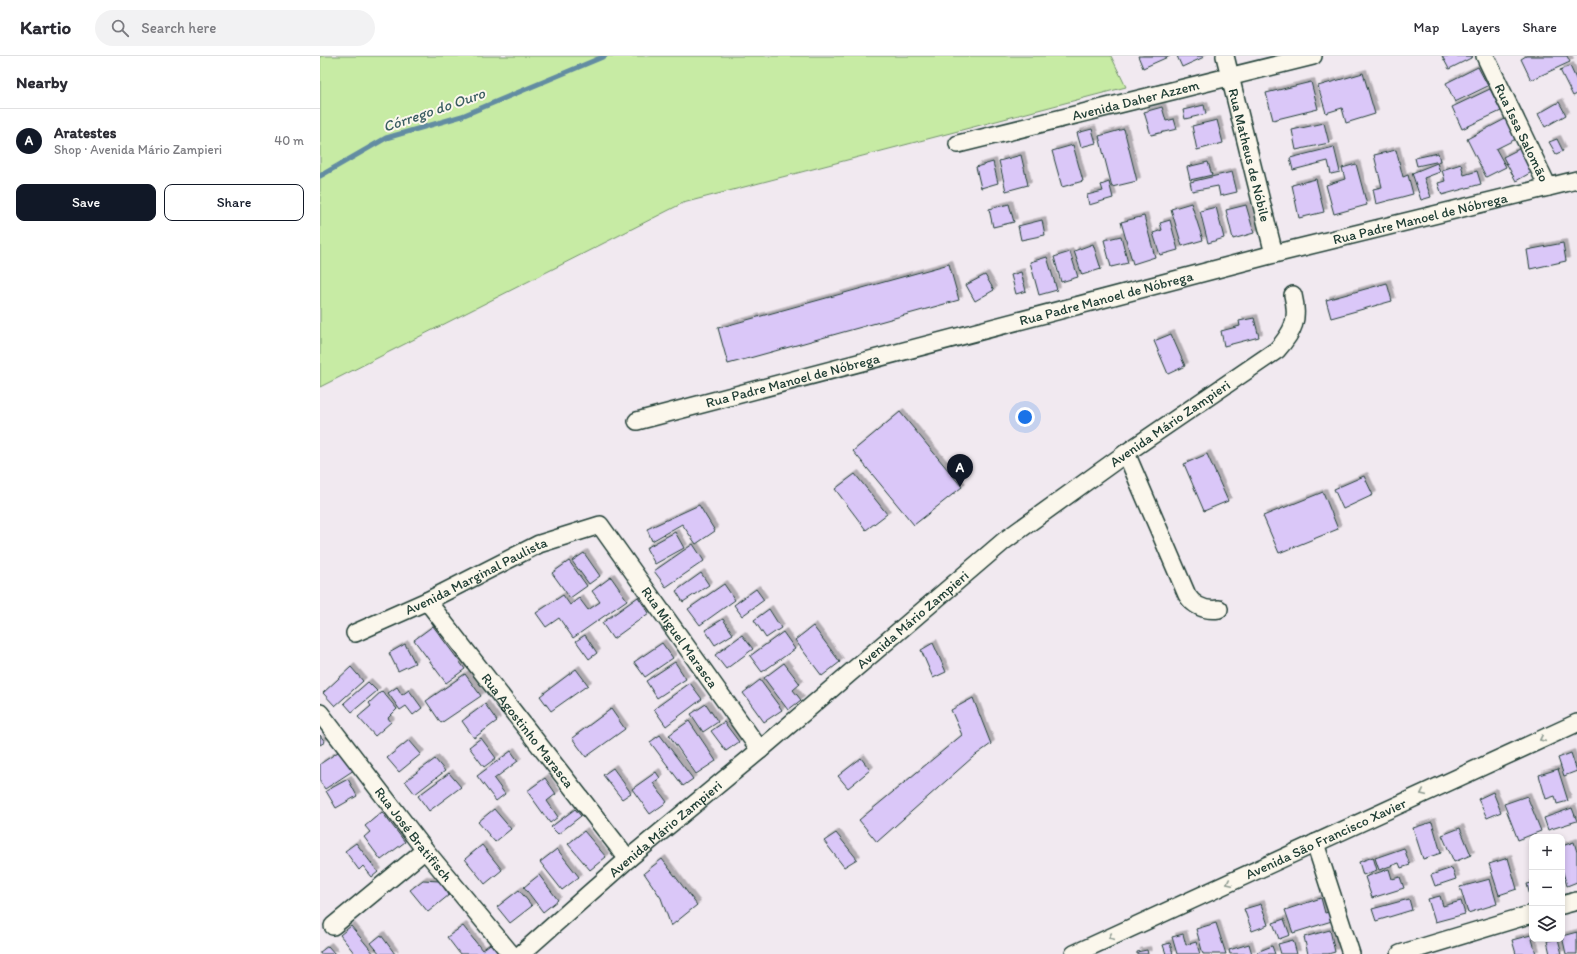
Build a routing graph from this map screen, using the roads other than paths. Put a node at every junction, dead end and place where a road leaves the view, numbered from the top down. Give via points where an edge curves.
1 (1225, 56) edge
2 (1313, 56) edge
3 (1485, 56) edge
4 (1230, 76) junction
5 (958, 144) dead end
6 (1577, 180) edge
7 (1548, 187) junction
8 (1274, 254) junction
9 (1293, 295) dead end
10 (637, 421) dead end
11 (1126, 453) junction
12 (600, 525) joint
13 (427, 601) junction
14 (1219, 609) dead end
15 (355, 633) dead end
16 (320, 713) edge
17 (1577, 723) edge
18 (760, 750) junction
19 (1315, 843) junction
20 (426, 850) junction
21 (628, 860) junction
22 (1577, 901) edge
23 (1565, 905) edge
24 (1529, 915) edge
25 (333, 926) dead end
26 (510, 954) edge
27 (521, 954) edge
28 (1074, 954) edge
29 (1351, 954) edge
30 (1400, 954) edge

1 - 4 street, Rua Matheus de Nóbile
2 - 4 street, Avenida Daher Azzem
3 - 7 street, Rua Issa Salomão
4 - 5 street, Avenida Daher Azzem
4 - 8 street, Rua Matheus de Nóbile
6 - 7 street, Rua Padre Manoel de Nóbrega
7 - 8 street, Rua Padre Manoel de Nóbrega
8 - 10 street, Rua Padre Manoel de Nóbrega
9 - 11 street, Avenida Mário Zampieri via 1296,314 1294,324 1278,350
11 - 14 street via 1187,595 1200,608
11 - 18 street, Avenida Mário Zampieri via 1004,541
12 - 13 street, Avenida Marginal Paulista via 539,544
12 - 18 street, Rua Miguel Marasca
13 - 15 street, Avenida Marginal Paulista
13 - 21 street, Rua Agostinho Marasca
16 - 20 street, Rua José Bratifisch
17 -> 19 street, Avenida São Francisco Xavier
18 - 21 street, Avenida Mário Zampieri
19 -> 28 street, Avenida São Francisco Xavier
19 - 29 street
20 - 25 street
20 - 26 street, Rua José Bratifisch
21 - 27 street, Avenida Mário Zampieri
22 - 23 street
24 - 30 street

